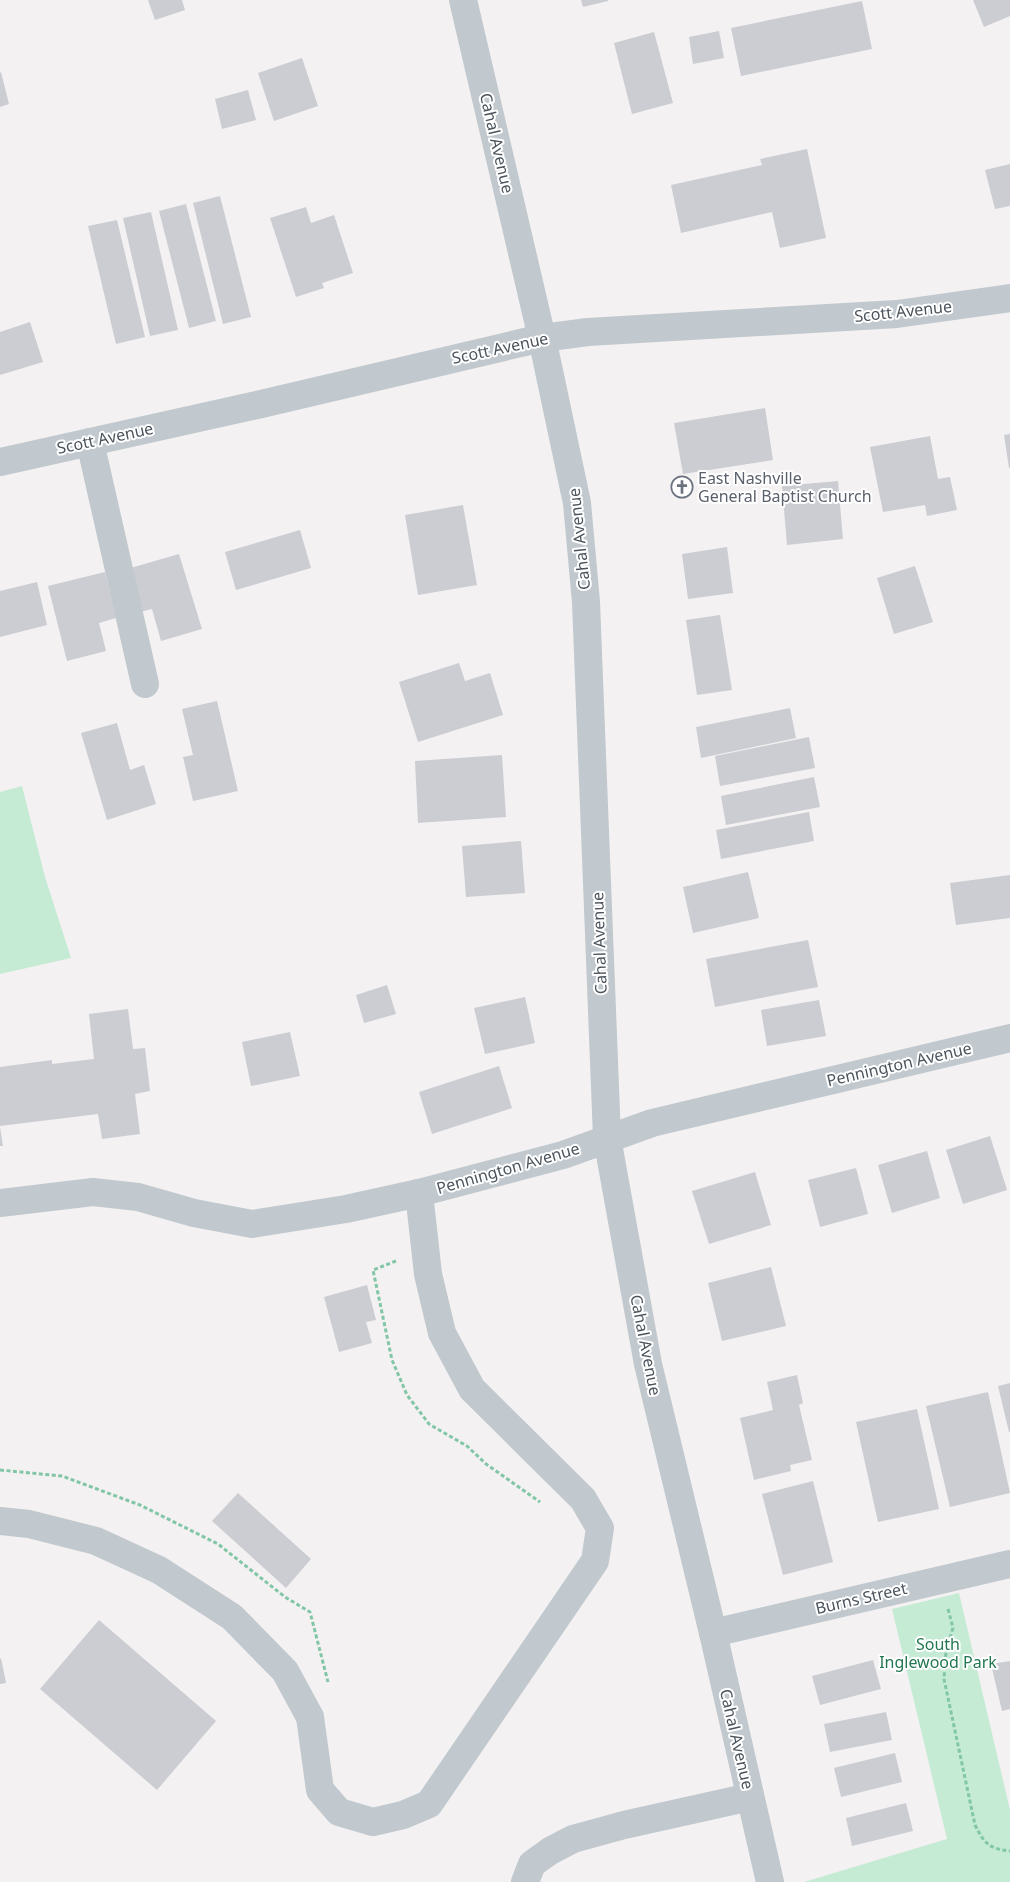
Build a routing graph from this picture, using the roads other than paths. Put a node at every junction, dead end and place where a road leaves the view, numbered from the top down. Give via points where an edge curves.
1 (464, 0) edge
2 (1010, 298) edge
3 (542, 338) junction
4 (90, 442) junction
5 (0, 462) edge
6 (145, 684) dead end
7 (1010, 1038) edge
8 (607, 1138) junction
9 (419, 1193) junction
10 (0, 1203) edge
11 (0, 1521) edge
12 (1010, 1564) edge
13 (713, 1633) junction
14 (750, 1797) junction
15 (525, 1882) edge
16 (770, 1882) edge

1 - 3 street, Cahal Avenue
2 - 3 street, Scott Avenue via 897,314 588,332
3 - 4 street, Scott Avenue
3 - 8 street, Cahal Avenue via 576,503 586,602
4 - 5 street, Scott Avenue
4 - 6 street
7 - 8 street, Pennington Avenue via 652,1123
8 - 9 street, Pennington Avenue via 563,1155
8 - 13 street, Cahal Avenue via 648,1364
9 - 10 street, Pennington Avenue via 252,1224 194,1213 138,1197 94,1192
9 - 11 street via 428,1274 442,1333 472,1389 583,1499 600,1528 595,1561 429,1804 403,1815 373,1822 339,1812 320,1790 310,1717 285,1670 232,1617 159,1570 96,1541 28,1524
12 - 13 street, Burns Street
13 - 14 street, Cahal Avenue
14 - 15 street via 574,1838 532,1864
14 - 16 street, Cahal Avenue

